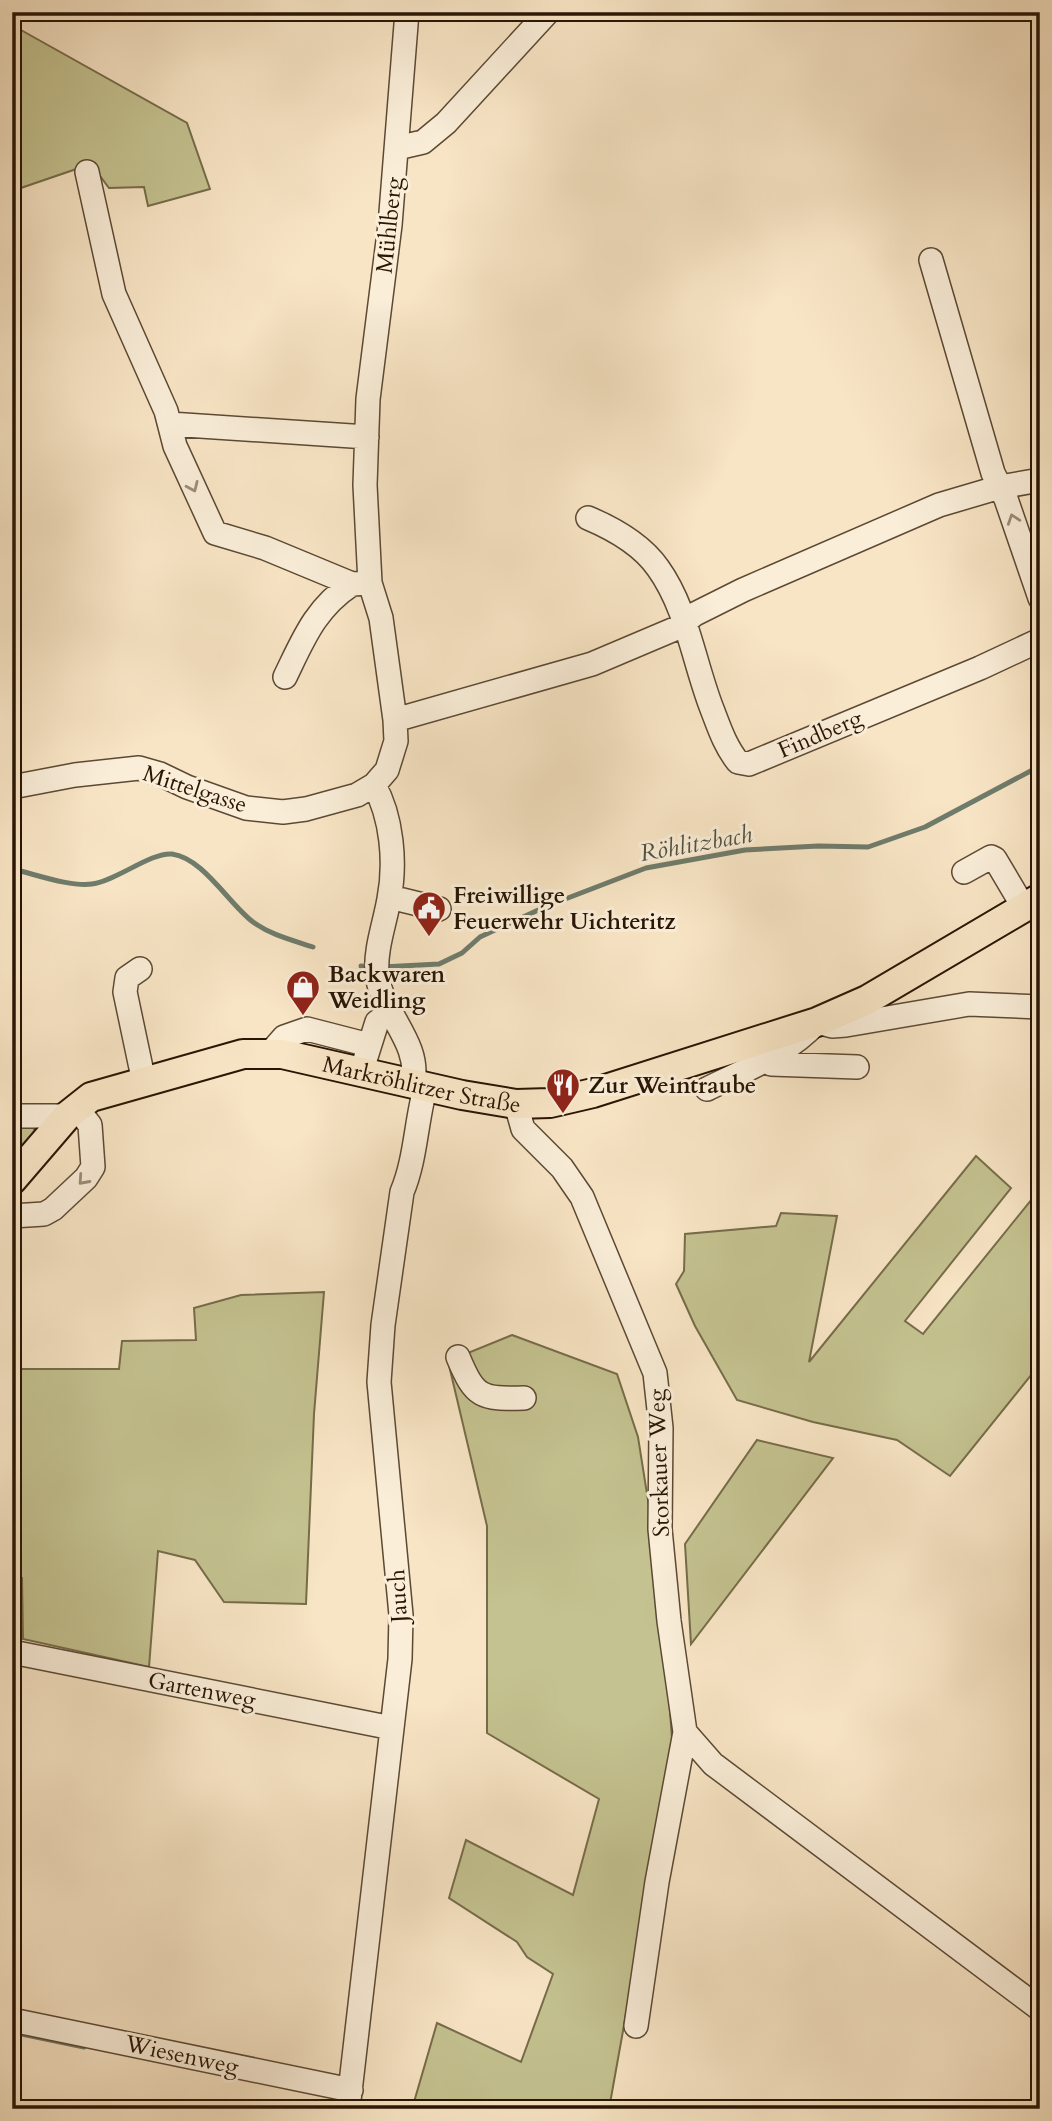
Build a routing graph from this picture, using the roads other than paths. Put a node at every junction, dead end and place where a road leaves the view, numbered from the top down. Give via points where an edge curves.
1 (407, 12) edge
2 (548, 12) edge
3 (397, 148) junction
4 (87, 172) dead end
5 (931, 260) dead end
6 (170, 424) junction
7 (367, 437) junction
8 (1040, 480) edge
9 (1008, 485) junction
10 (588, 518) dead end
11 (361, 584) junction
12 (1040, 598) edge
13 (684, 623) junction
14 (1040, 640) edge
15 (285, 677) dead end
16 (395, 720) junction
17 (374, 785) junction
18 (12, 787) edge
19 (964, 872) dead end
20 (390, 897) junction
21 (1032, 903) edge
22 (439, 909) dead end
23 (140, 969) dead end
24 (1040, 1007) edge
25 (391, 1013) junction
26 (817, 1023) junction
27 (365, 1058) junction
28 (766, 1060) junction
29 (857, 1067) dead end
30 (144, 1082) junction
31 (419, 1083) junction
32 (707, 1089) dead end
33 (516, 1104) junction
34 (71, 1111) junction
35 (12, 1116) edge
36 (12, 1180) edge
37 (12, 1216) edge
38 (458, 1357) dead end
39 (524, 1398) dead end
40 (12, 1652) edge
41 (392, 1728) junction
42 (685, 1731) junction
43 (1040, 2009) edge
44 (12, 2020) edge
45 (636, 2026) dead end
46 (349, 2099) edge

1 - 3 street, Mühlberg
2 - 3 street via 446,123 423,142
3 - 7 street, Mühlberg
4 - 6 street via 114,294
5 - 9 street via 993,473
6 - 7 street
6 -> 11 street via 175,446 215,533
7 - 11 street, Mühlberg
8 - 9 street
12 -> 9 street via 1006,499
9 - 13 street via 927,510 743,590
10 - 13 street via 628,540 656,565
11 - 15 street via 334,597 314,618
11 - 16 street, Mühlberg via 381,618
13 - 14 street, Findberg via 727,747 738,762 749,764
13 - 16 street via 592,664
16 - 17 street, Mühlberg via 392,758
17 - 18 street, Mittelgasse via 357,795 283,812 246,808 139,768
17 - 20 street via 381,797 390,844
19 - 21 street via 991,857
20 - 22 street
20 - 25 street via 377,968
21 - 26 main road, Markröhlitzer Straße via 867,1000
23 - 30 street via 127,978 125,992
24 - 26 street via 969,1004 846,1025
25 - 27 street via 377,1022
25 - 31 street via 413,1057
26 - 28 street via 803,1038
26 - 33 main road, Markröhlitzer Straße via 593,1093 550,1103
27 - 30 main road, Markröhlitzer Straße via 243,1054
27 - 31 main road, Markröhlitzer Straße
28 - 29 street via 771,1064
28 - 32 street
30 - 34 main road, Markröhlitzer Straße via 91,1097
31 - 33 main road, Markröhlitzer Straße
31 - 41 street, Jauch via 409,1176 402,1192 383,1325 379,1382 401,1615
33 - 42 street, Storkauer Weg via 523,1129 562,1168 582,1197 655,1373 661,1428 660,1530
34 - 35 street
34 - 36 main road
34 -> 37 street via 90,1125 93,1167 53,1209
38 - 39 street via 478,1393 491,1399
40 - 41 street, Gartenweg
41 - 46 street, Jauch
42 - 43 street via 713,1764
42 - 45 street
44 - 46 street, Wiesenweg

